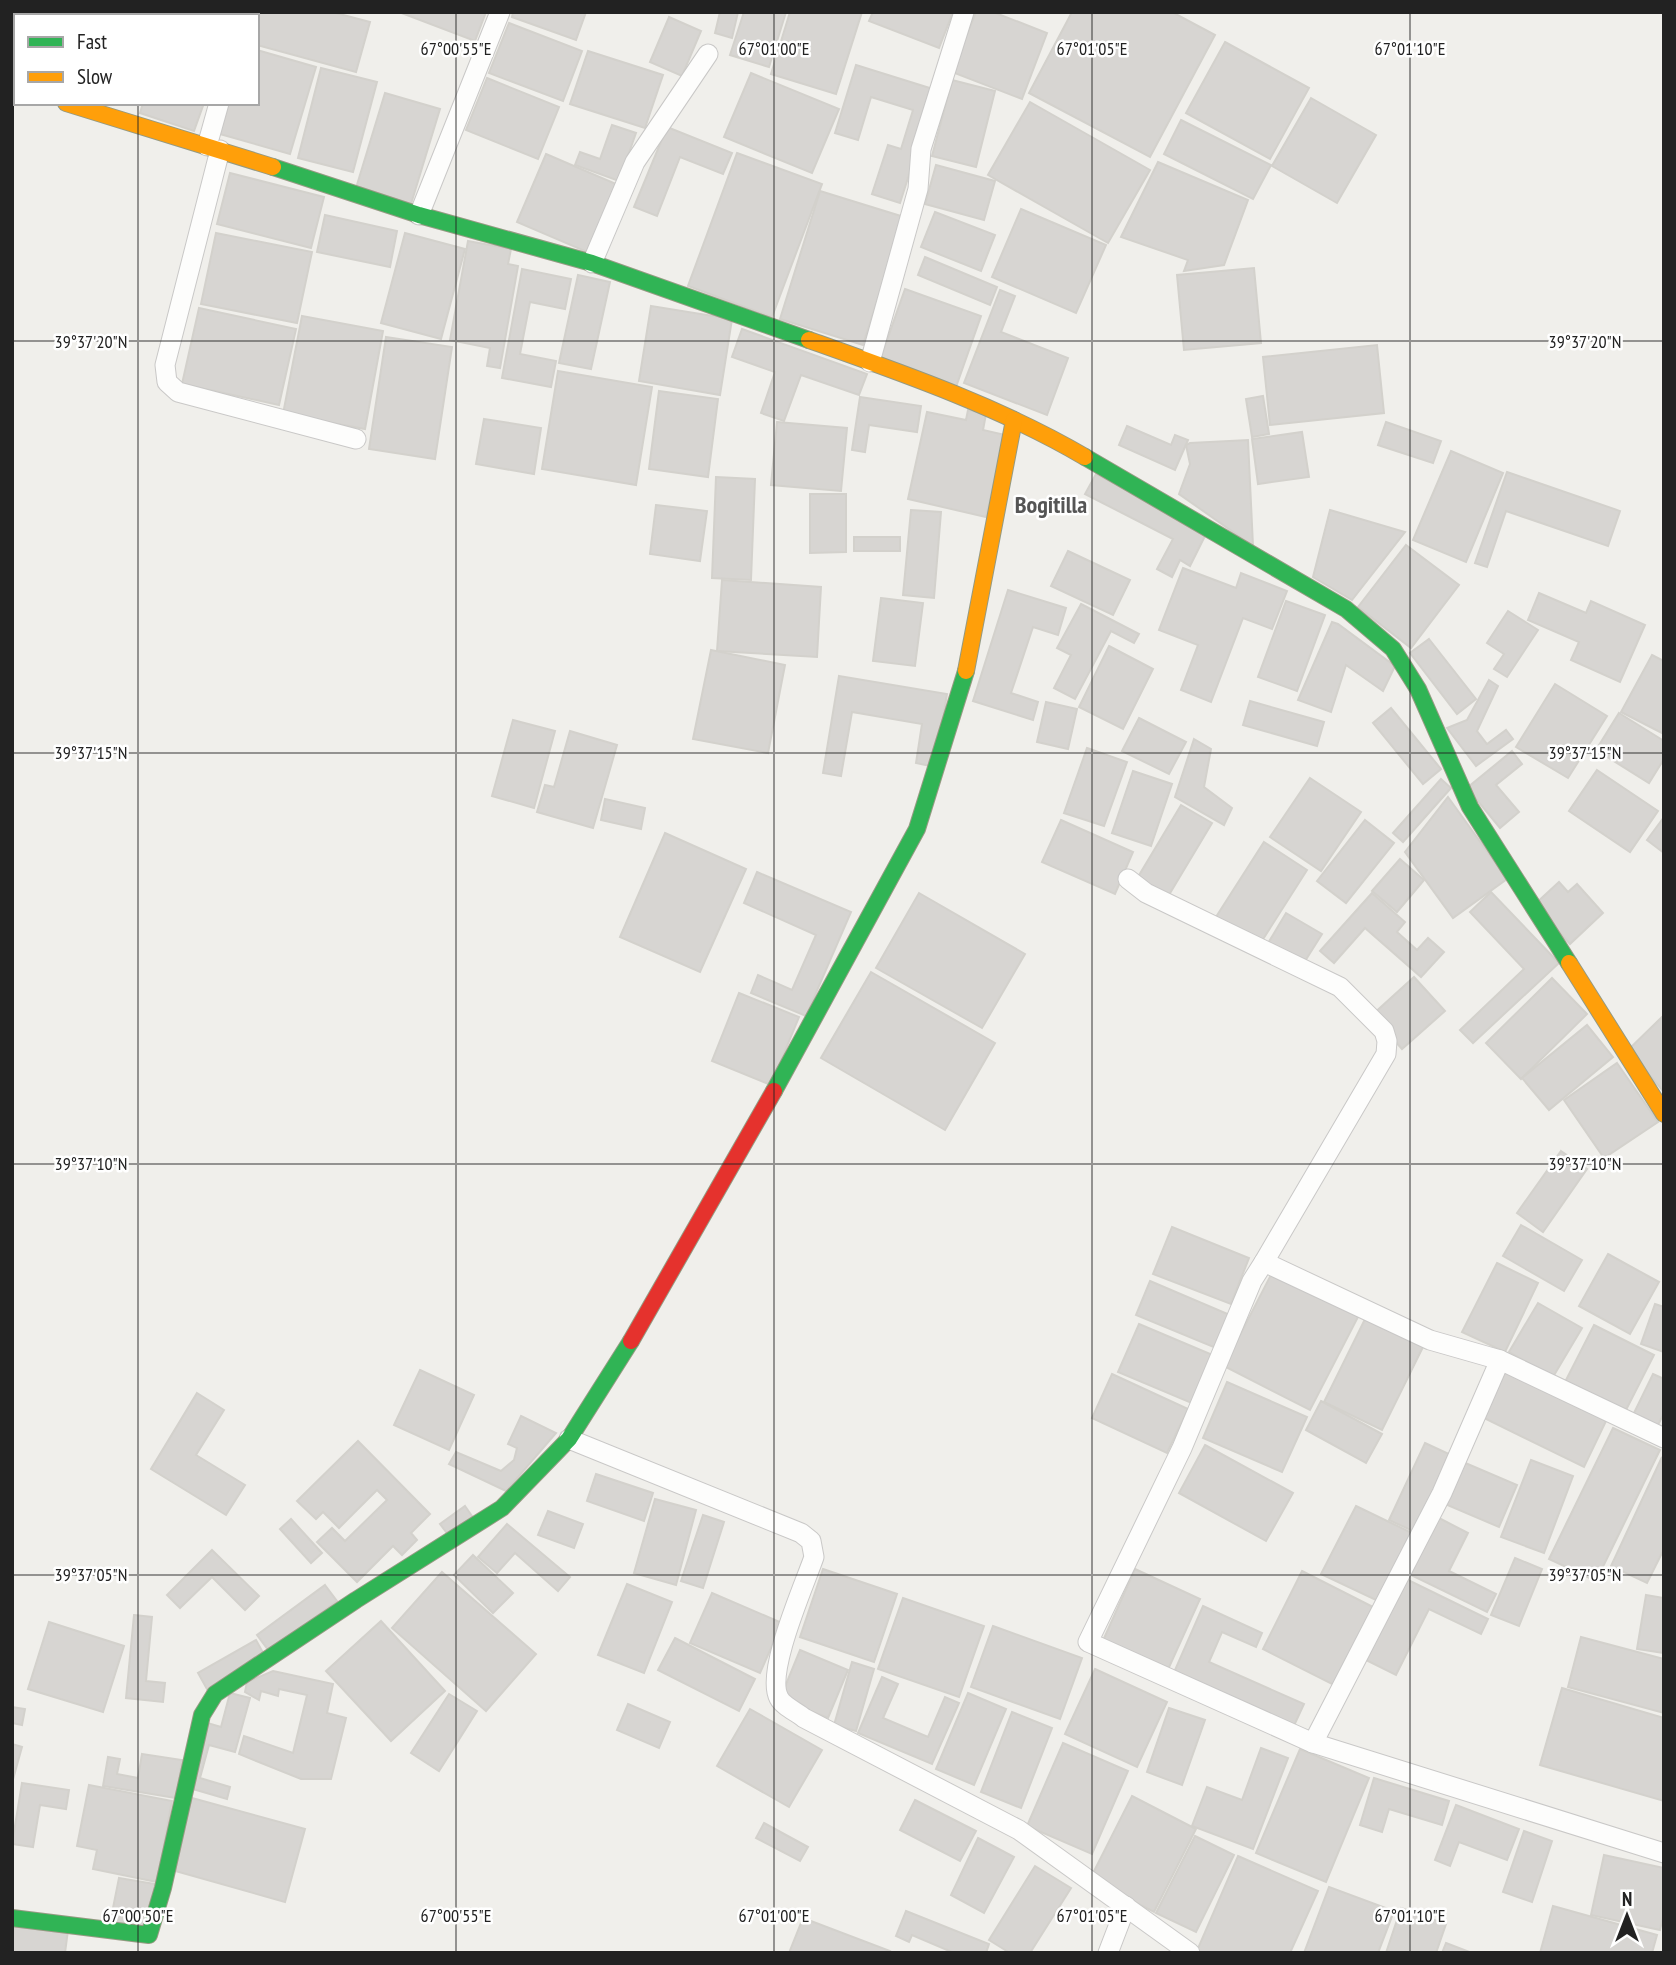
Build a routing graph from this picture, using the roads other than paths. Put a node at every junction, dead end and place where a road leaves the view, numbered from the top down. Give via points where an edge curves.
1 (500, 12) edge
2 (964, 12) edge
3 (708, 54) dead end
4 (73, 105) edge
5 (219, 105) edge
6 (214, 148) junction
7 (419, 215) junction
8 (592, 263) junction
9 (870, 362) junction
10 (1014, 420) junction
11 (356, 439) dead end
12 (1128, 879) dead end
13 (1664, 1114) edge
14 (1264, 1262) junction
15 (1500, 1360) junction
16 (1664, 1438) edge
17 (569, 1439) junction
18 (1313, 1743) junction
19 (1664, 1853) edge
20 (1126, 1906) junction
21 (12, 1918) edge
22 (1108, 1953) edge
23 (1190, 1953) edge

1 - 7 street
2 - 9 street via 920,149 918,189
3 - 8 street via 635,162
4 - 6 street
5 - 6 street
6 - 7 street
6 - 11 street via 165,365 167,382 178,392
7 - 8 street
8 - 9 street
9 - 10 street
10 - 13 street via 1346,609 1393,649 1418,689 1470,807
10 - 17 street via 963,685 917,829 793,1059 623,1355
12 - 14 street via 1146,893 1340,987 1384,1031 1386,1054
14 - 15 street via 1430,1340
14 - 18 street via 1182,1448 1088,1642
15 - 16 street
15 - 18 street via 1442,1493
17 - 20 street via 811,1541 814,1557 779,1657 774,1682 779,1700 1019,1830
17 - 21 street via 502,1508 215,1694 202,1715 149,1935
18 - 19 street
20 - 22 street
20 - 23 street

